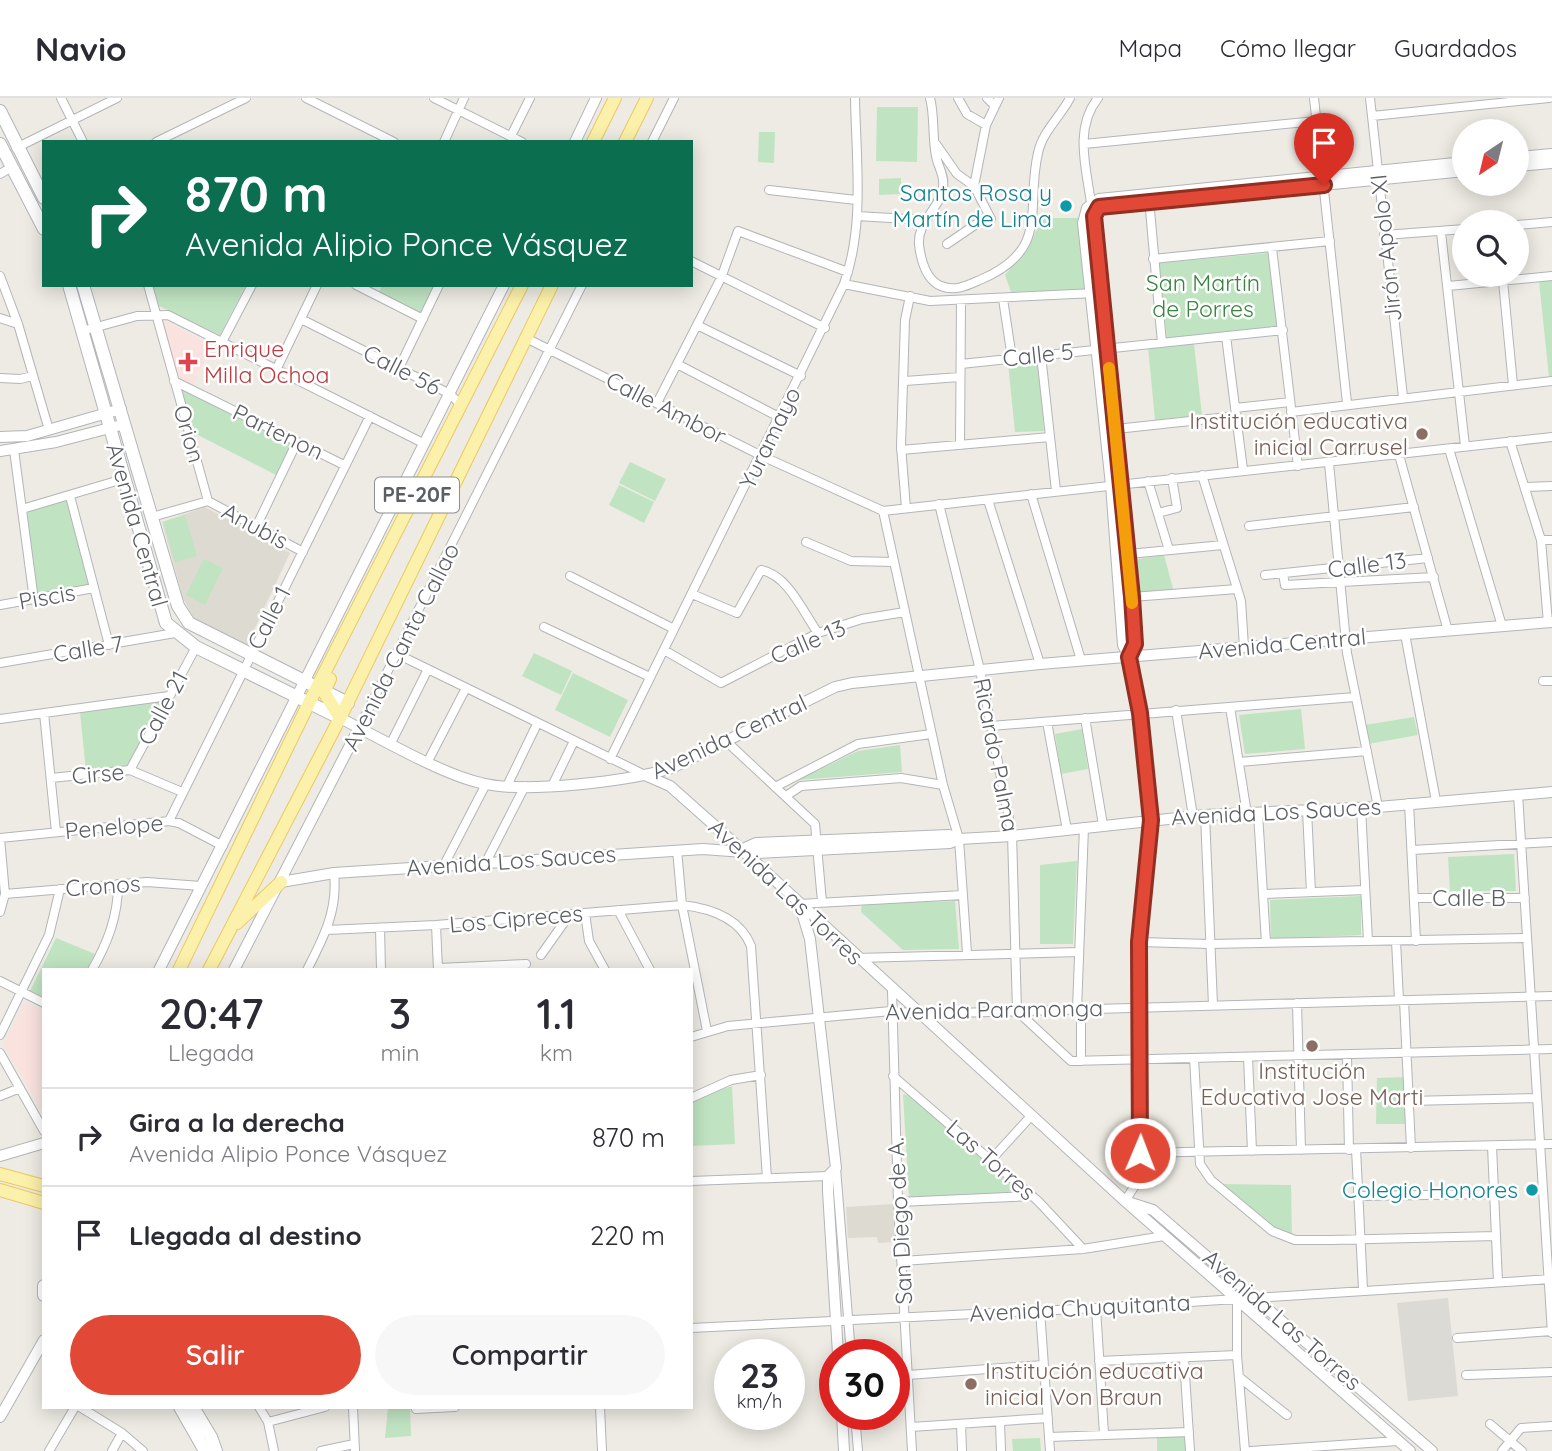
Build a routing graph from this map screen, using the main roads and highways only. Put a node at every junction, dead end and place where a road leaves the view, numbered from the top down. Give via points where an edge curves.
1 (615, 98) edge
2 (647, 98) edge
3 (0, 111) edge
4 (594, 140) edge
5 (626, 140) edge
6 (2, 148) edge
7 (6, 170) edge
8 (42, 194) edge
9 (42, 226) edge
10 (70, 287) edge
11 (84, 287) edge
12 (521, 287) edge
13 (551, 287) edge
14 (316, 687) junction
15 (304, 700) junction
16 (348, 703) junction
17 (340, 718) junction
18 (281, 882) road end
19 (226, 936) junction
20 (180, 968) edge
21 (210, 968) edge
22 (0, 1174) edge
23 (42, 1185) edge
24 (0, 1190) edge
25 (42, 1202) edge
26 (181, 1409) edge
27 (194, 1409) edge
28 (205, 1451) edge
29 (216, 1451) edge

1 - 4 main road
2 - 5 main road
3 - 8 main road
6 - 7 main road
7 - 9 main road
10 - 15 main road, Avenida Central via 166,623 196,647
11 - 14 main road, Avenida Central via 178,606 189,623
12 - 14 main road, PE-20F
13 - 16 main road, Avenida Canta Callao / PE-20F
14 - 15 main road, PE-20F
14 - 16 main road, Avenida Central
14 - 17 main road
15 - 17 main road, Avenida Central
15 - 20 main road, PE-20F
16 - 17 main road, Avenida Canta Callao / PE-20F
17 - 19 main road, Avenida Canta Callao / PE-20F
18 - 19 main road
19 - 21 main road, Avenida Canta Callao / PE-20F
22 - 23 main road
24 - 25 main road
26 - 28 main road
27 - 29 main road

